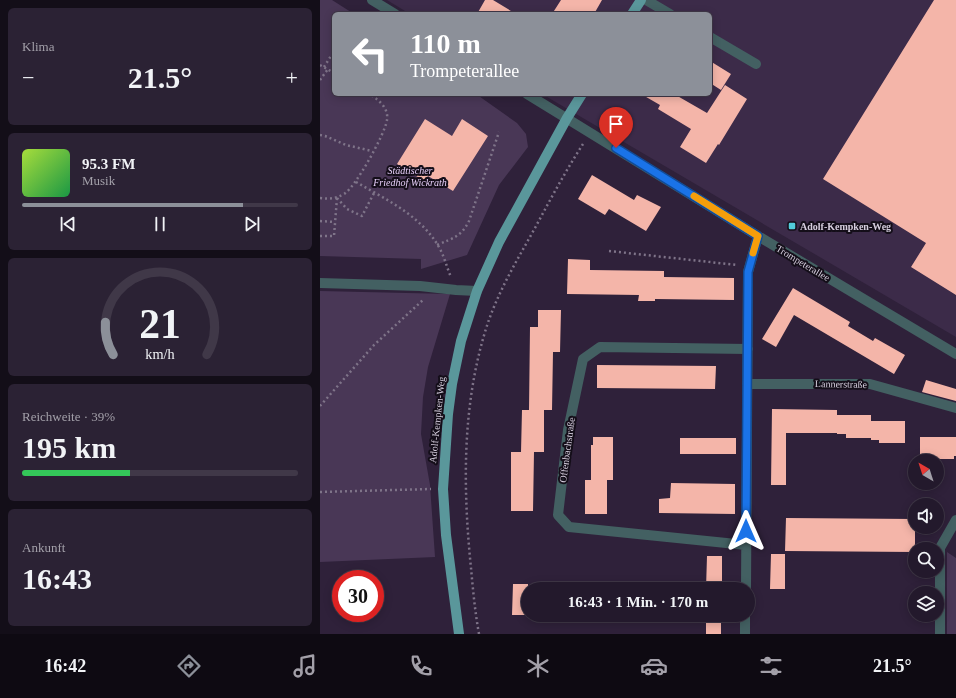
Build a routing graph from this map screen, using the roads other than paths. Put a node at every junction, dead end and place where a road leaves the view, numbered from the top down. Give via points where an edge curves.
1 (372, 0) edge
2 (641, 0) edge
3 (646, 0) edge
4 (392, 12) edge
5 (633, 12) edge
6 (667, 12) edge
7 (712, 38) edge
8 (756, 64) dead end
9 (530, 96) edge
10 (581, 96) edge
11 (568, 118) junction
12 (758, 236) junction
13 (320, 283) edge
14 (477, 291) junction
15 (748, 349) junction
16 (956, 354) edge
17 (747, 384) junction
18 (956, 408) edge
19 (956, 520) edge
20 (746, 545) junction
21 (746, 582) edge
22 (745, 622) edge
23 (458, 634) edge
24 (745, 634) edge
25 (940, 634) edge

1 - 4 street
2 - 5 main road
3 - 6 street
7 - 8 street
9 - 11 street, Trompeterallee
10 - 11 main road, Adolf-Kempken-Weg
11 - 12 street, Trompeterallee
11 - 14 main road, Adolf-Kempken-Weg via 499,242
12 - 15 street via 748,272
12 - 16 street, Trompeterallee
13 - 14 street via 420,286
14 - 23 main road, Adolf-Kempken-Weg via 461,341 452,384 443,489
15 - 17 street
15 - 20 street, Offenbachstraße via 600,347 583,359 568,430 558,515 569,526
17 - 18 street, Lannerstraße via 870,384
17 - 20 street
19 - 25 street via 940,548
20 - 21 street
22 - 24 street

